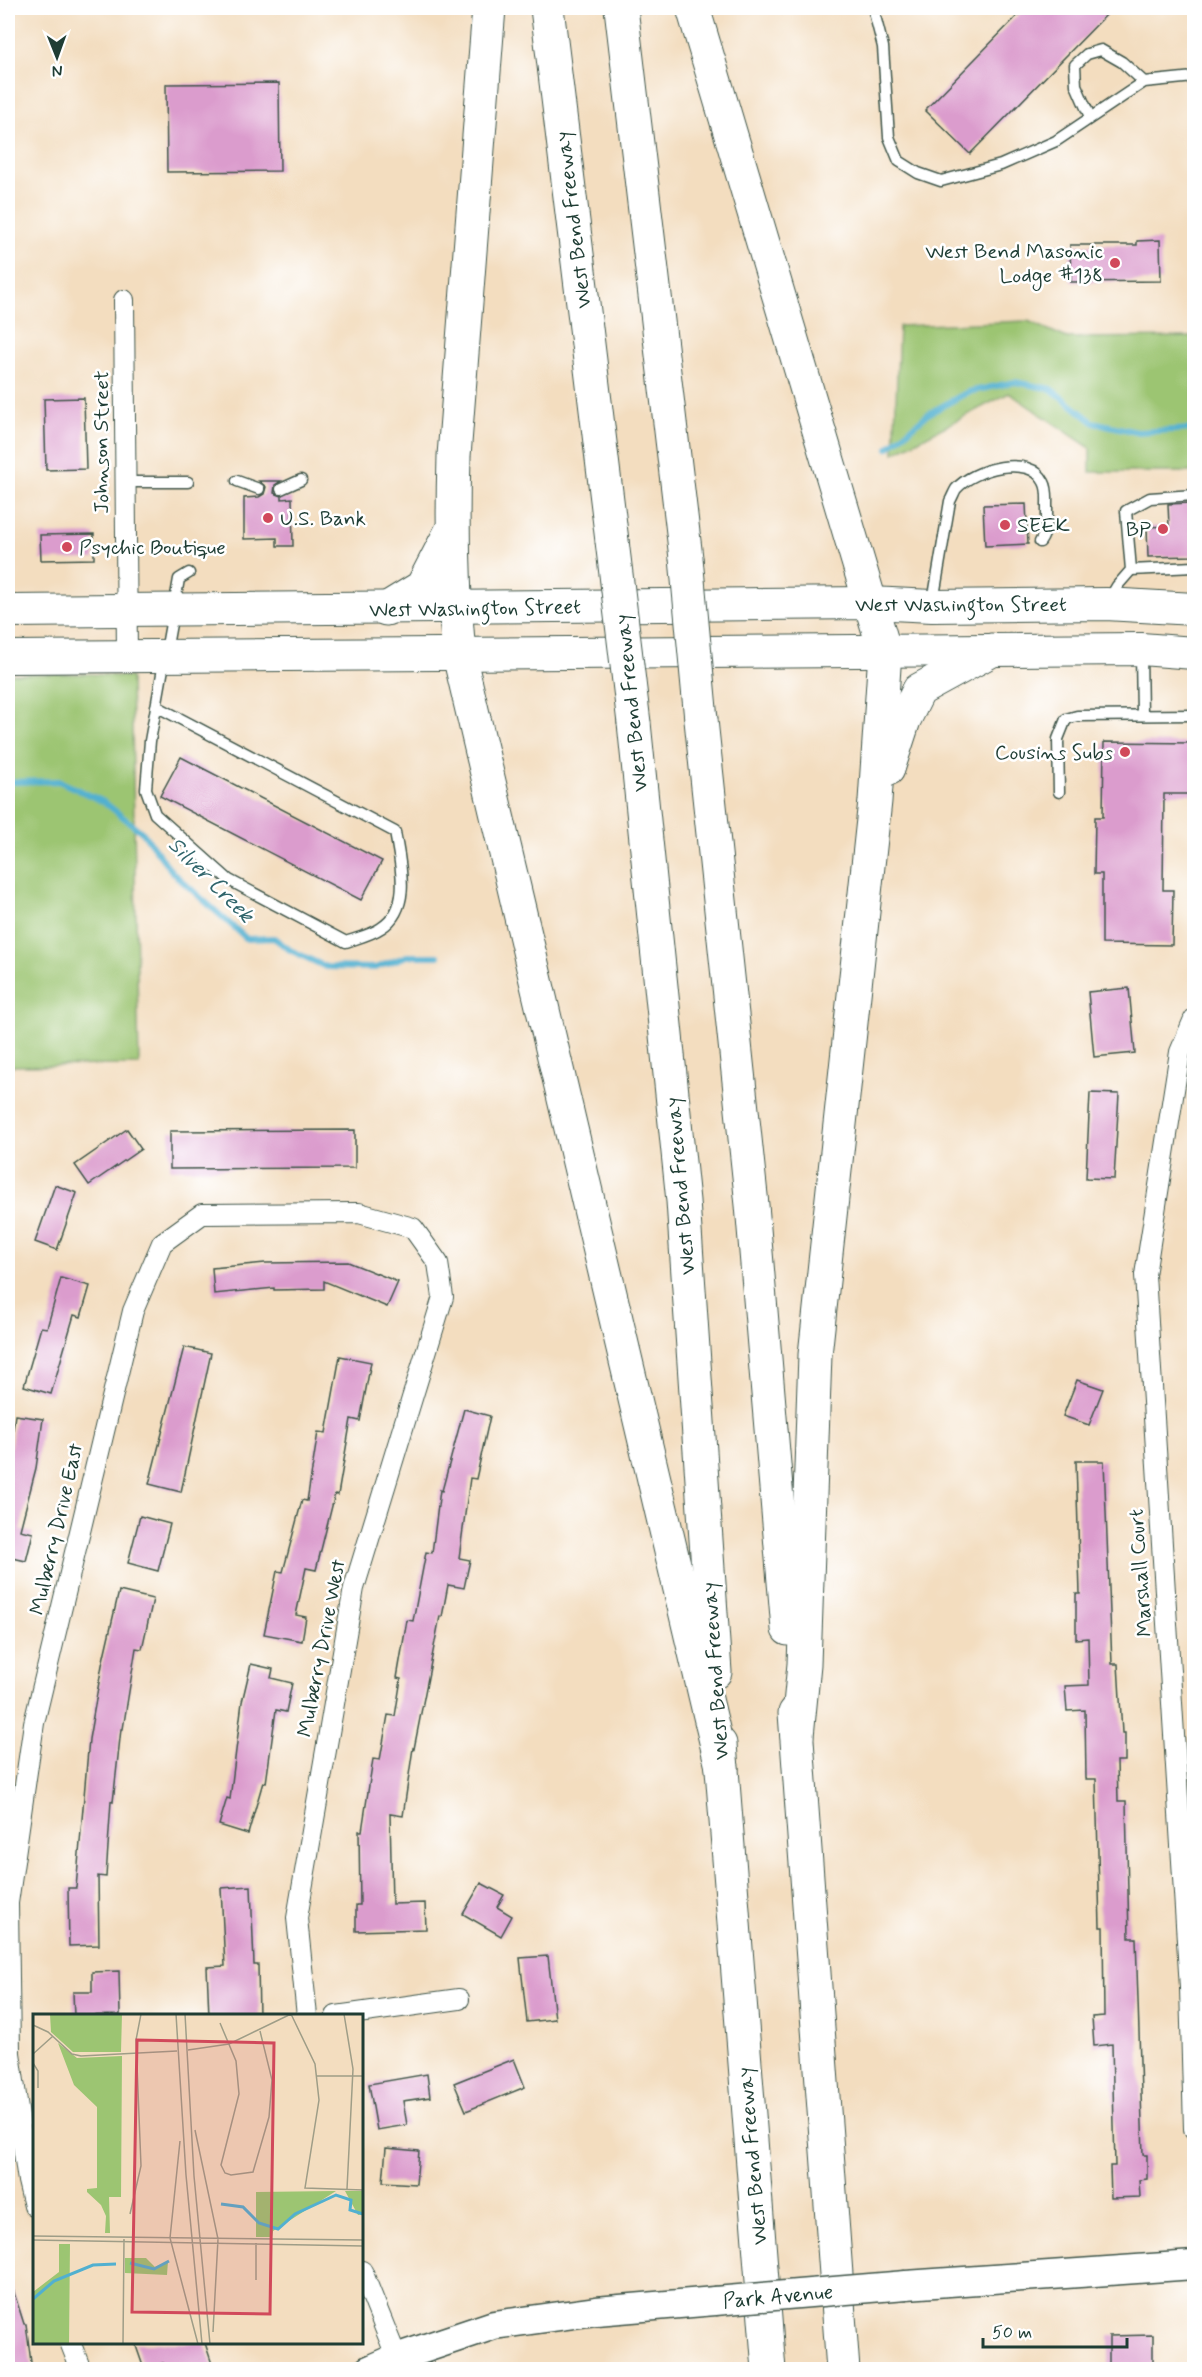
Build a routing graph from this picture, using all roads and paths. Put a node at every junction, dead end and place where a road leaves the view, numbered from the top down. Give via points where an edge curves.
1 (489, 8) edge
2 (547, 8) edge
3 (621, 8) edge
4 (693, 8) edge
5 (873, 8) edge
6 (1194, 77) edge
7 (1144, 82) junction
8 (1090, 117) junction
9 (124, 300) dead end
10 (301, 480) dead end
11 (188, 482) dead end
12 (237, 482) dead end
13 (125, 483) junction
14 (259, 489) dead end
15 (281, 489) dead end
16 (1194, 495) edge
17 (452, 528) junction
18 (1040, 542) dead end
19 (1194, 567) edge
20 (1131, 570) junction
21 (189, 573) dead end
22 (871, 603) junction
23 (1106, 604) junction
24 (932, 606) junction
25 (454, 608) junction
26 (386, 609) junction
27 (1194, 609) edge
28 (126, 610) junction
29 (172, 610) junction
30 (8, 611) edge
31 (1142, 649) junction
32 (992, 650) junction
33 (885, 652) junction
34 (1194, 653) edge
35 (459, 655) junction
36 (165, 656) junction
37 (8, 657) edge
38 (127, 657) junction
39 (156, 706) junction
40 (1142, 715) junction
41 (1194, 715) edge
42 (1059, 792) dead end
43 (874, 801) junction
44 (1194, 1019) edge
45 (438, 1263) joint
46 (796, 1736) junction
47 (722, 1767) junction
48 (459, 1999) dead end
49 (307, 2014) edge
50 (350, 2014) edge
51 (1194, 2129) edge
52 (33, 2202) edge
53 (1194, 2265) edge
54 (363, 2274) edge
55 (70, 2344) edge
56 (399, 2364) edge
57 (81, 2370) edge
58 (369, 2370) edge
59 (769, 2370) edge
60 (843, 2370) edge

1 - 17 highway via 454,456
2 - 47 highway, West Bend Freeway, bridge via 634,723 683,1201
3 - 46 highway, bridge via 687,558 752,1204
4 - 22 highway
5 - 8 lane via 883,47 889,137 899,161 918,173 941,181 1001,165 1056,141
6 - 7 lane
7 - 8 lane
7 - 8 lane via 1101,50 1087,54 1074,65 1076,85
9 - 13 street, Johnson Street
10 - 15 lane
11 - 13 lane
12 - 14 lane
13 - 28 street, Johnson Street
16 - 20 lane via 1150,498 1125,511
17 - 25 highway
17 - 26 highway via 422,587
18 - 24 lane via 1047,525 1047,505 1045,483 1038,474 1009,466 970,478 956,489 950,501
19 - 20 lane
20 - 23 lane
21 - 29 lane via 179,579
22 - 24 main road, West Washington Street
22 - 25 main road, West Washington Street
22 - 33 highway
23 - 24 main road, West Washington Street
23 - 27 main road, West Washington Street
25 - 26 main road, West Washington Street
25 - 35 highway
26 - 29 main road, West Washington Street
28 - 29 main road, West Washington Street
28 - 30 main road, West Washington Street
28 - 38 street, Johnson Street
29 - 36 lane
31 - 32 main road
31 - 34 main road
31 - 40 lane
32 - 33 main road
32 - 43 highway via 919,690
33 - 35 main road
33 - 43 highway
35 - 36 main road
35 - 47 highway
36 - 38 main road
36 - 39 lane
37 - 38 main road
39 - 39 lane via 146,789 155,814 229,880 346,942 381,929 396,914 403,883 395,832
40 - 41 lane
40 - 42 lane via 1066,719 1059,739
43 - 46 highway via 815,1355 804,1664
44 - 51 street, Marshall Court via 1180,1052 1145,1275 1190,1988
45 - 49 street, Mulberry Drive West via 443,1298 352,1600 297,1918
45 - 52 street, Mulberry Drive East via 413,1228 358,1213 202,1214 162,1243 133,1311 34,1723 8,1904 10,2053
46 - 60 highway
47 - 59 highway, West Bend Freeway
48 - 50 street
53 - 56 street, Park Avenue, bridge via 596,2311 494,2325
54 - 56 street
55 - 57 street
56 - 58 street, Park Avenue

